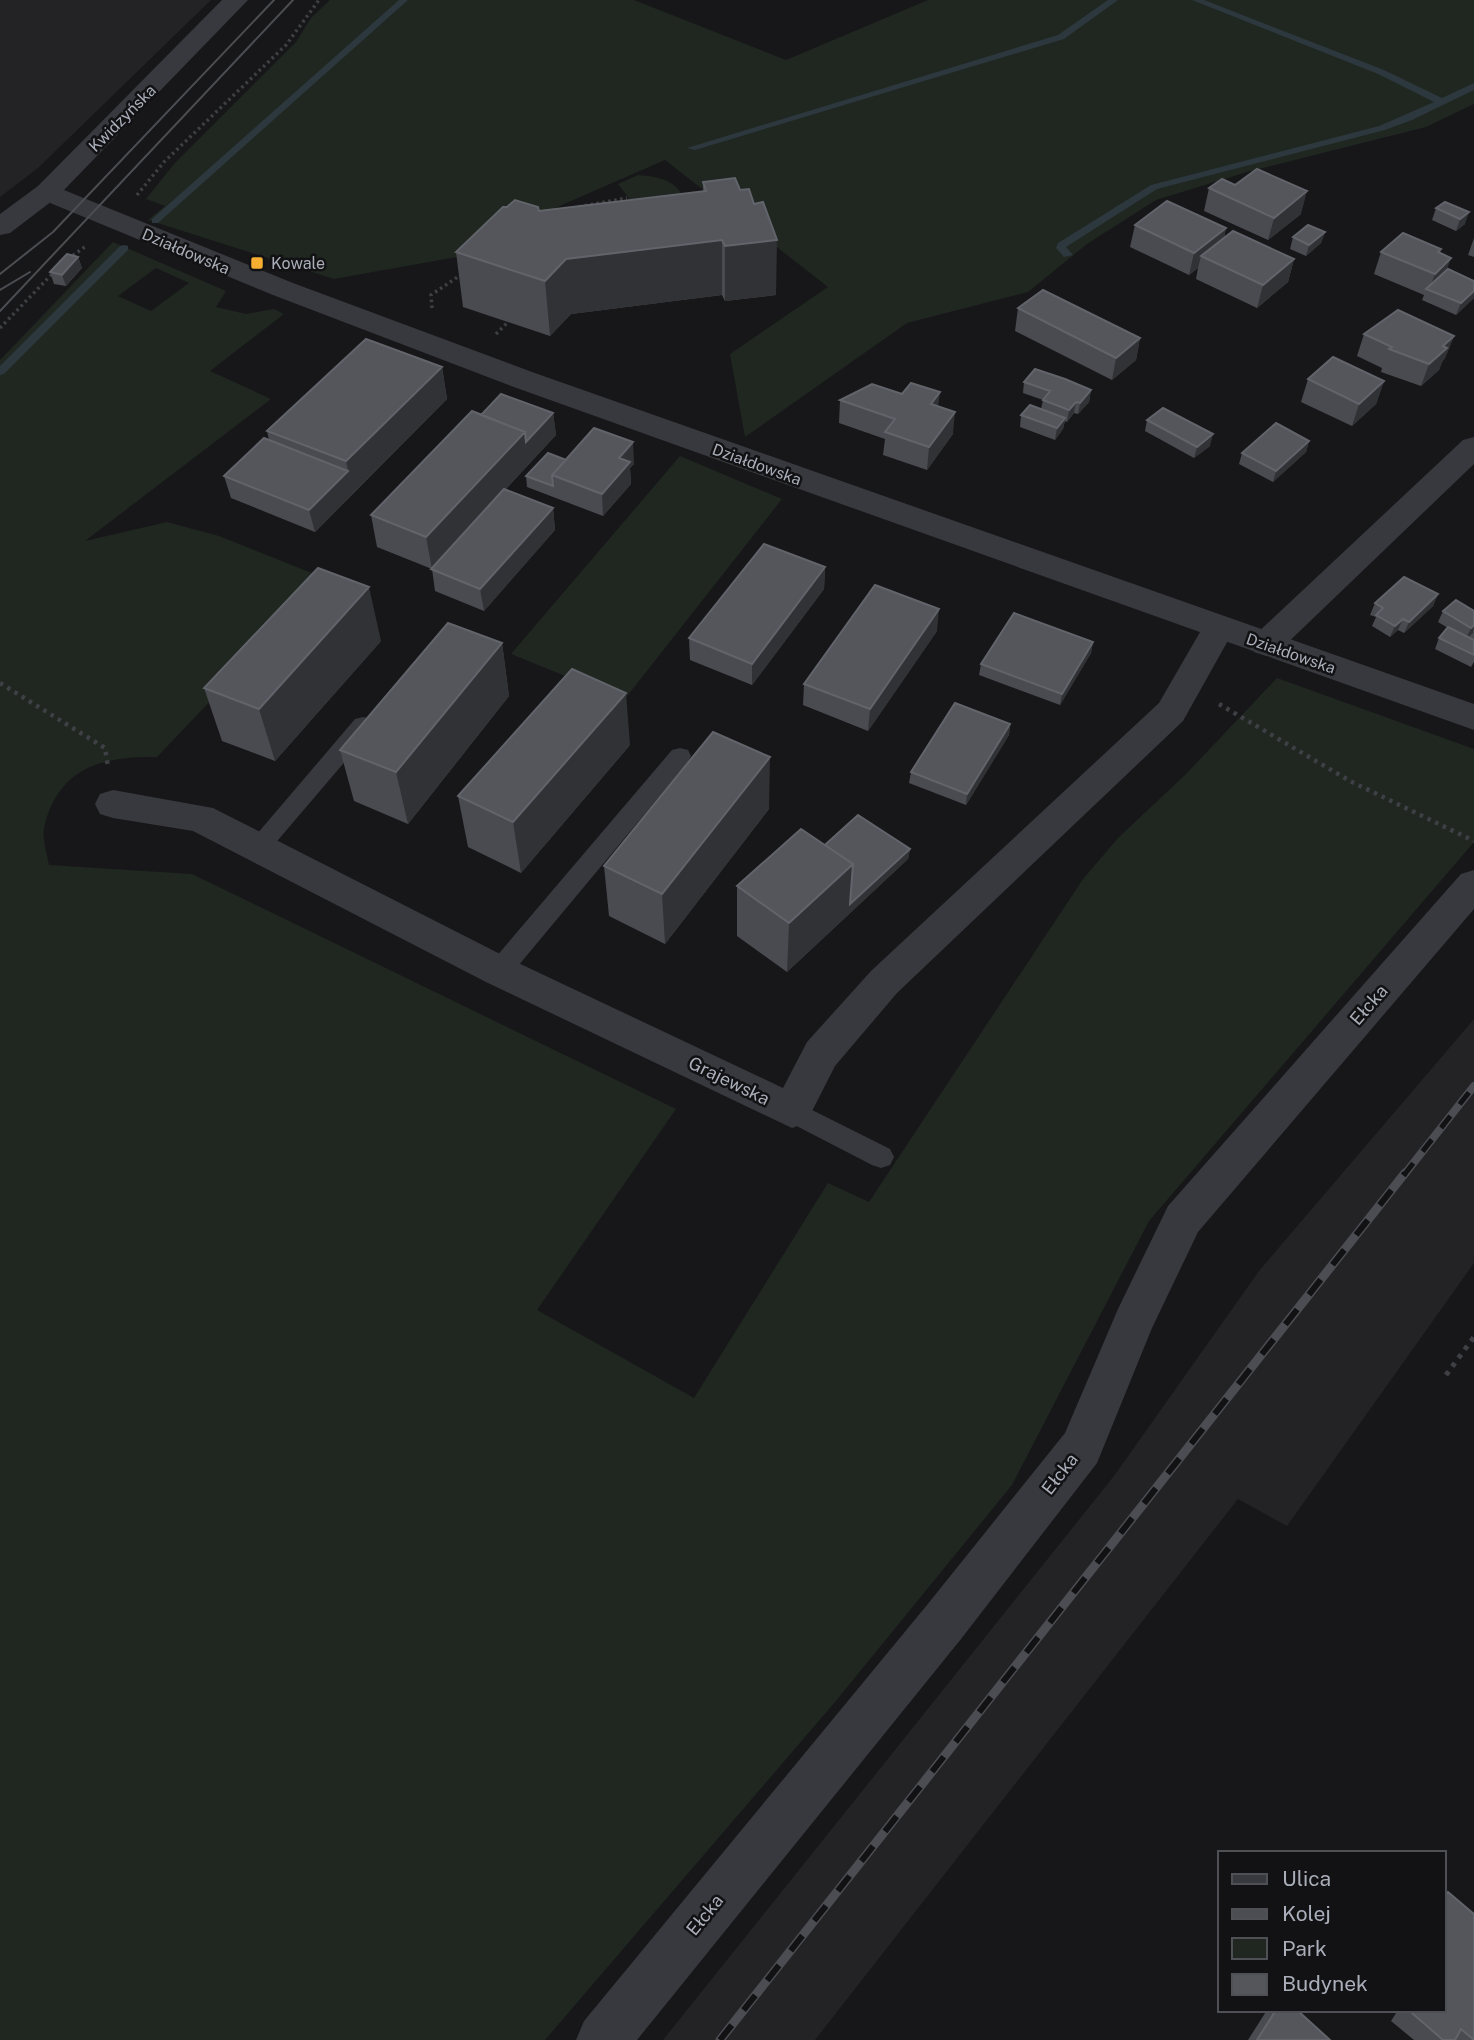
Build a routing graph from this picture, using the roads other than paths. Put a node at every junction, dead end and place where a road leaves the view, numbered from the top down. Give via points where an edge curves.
1 (236, 0) edge
2 (47, 192) junction
3 (0, 227) edge
4 (1474, 447) edge
5 (1219, 628) junction
6 (1266, 644) junction
7 (374, 711) edge
8 (1474, 717) edge
9 (680, 756) dead end
10 (113, 804) road end
11 (259, 847) junction
12 (1474, 884) edge
13 (499, 971) junction
14 (792, 1111) junction
15 (881, 1157) dead end
16 (603, 2040) edge

1 - 2 street, Kwidzyńska
2 - 3 street, Kwidzyńska
2 - 5 street, Działdowska via 373,325
4 - 6 street
5 - 6 street, Działdowska
5 - 14 street, Grajewska via 1171,712 884,982 821,1054
6 - 8 street, Działdowska
7 - 11 lane
9 - 13 lane
10 - 11 street, Grajewska via 200,818
11 - 13 street, Grajewska
12 - 16 street, Ełcka via 1183,1219 1081,1448
13 - 14 street, Grajewska
14 - 15 lane

